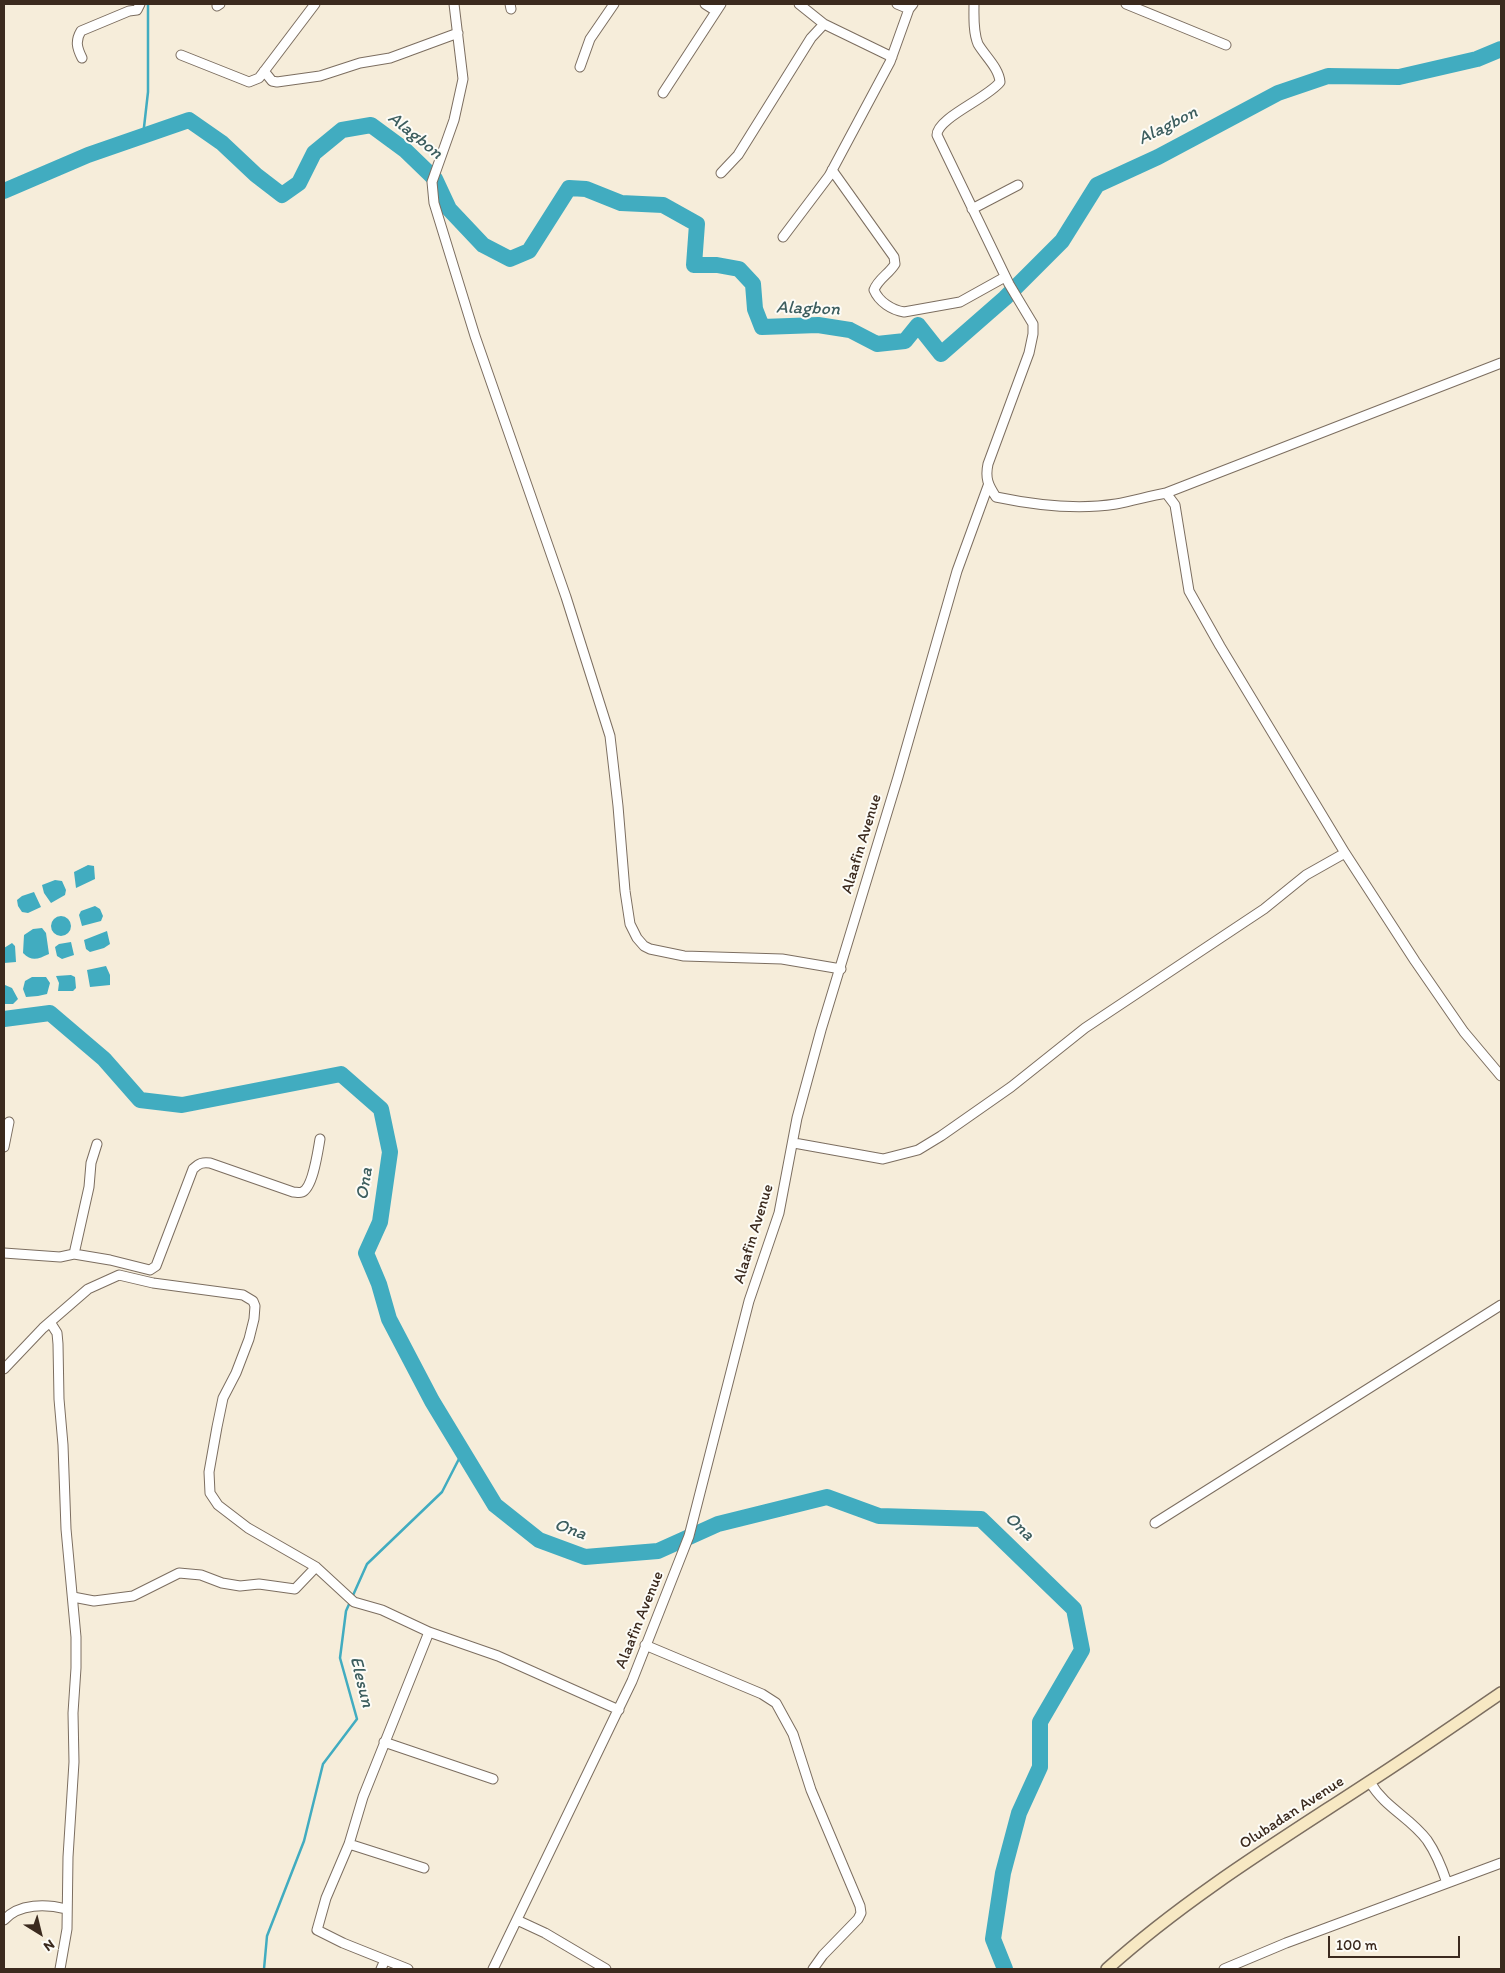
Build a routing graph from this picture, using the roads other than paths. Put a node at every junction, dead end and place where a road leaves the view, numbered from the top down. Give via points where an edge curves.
1 (140, 4) edge
2 (315, 4) edge
3 (454, 4) edge
4 (614, 4) edge
5 (705, 4) edge
6 (799, 4) edge
7 (897, 4) edge
8 (974, 4) edge
9 (1128, 4) edge
10 (911, 6) edge
11 (718, 7) edge
12 (824, 24) junction
13 (458, 33) junction
14 (1226, 45) dead end
15 (181, 55) dead end
16 (892, 57) junction
17 (82, 58) dead end
18 (580, 67) dead end
19 (264, 71) junction
20 (663, 92) dead end
21 (832, 170) junction
22 (721, 173) dead end
23 (1018, 185) dead end
24 (972, 209) junction
25 (783, 237) dead end
26 (1007, 280) junction
27 (1501, 363) edge
28 (988, 486) junction
29 (1166, 493) junction
30 (1345, 852) junction
31 (841, 969) junction
32 (1501, 1076) edge
33 (9, 1122) dead end
34 (320, 1139) dead end
35 (794, 1143) junction
36 (97, 1144) dead end
37 (4, 1147) edge
38 (4, 1252) edge
39 (74, 1254) junction
40 (110, 1260) junction
41 (111, 1279) junction
42 (1501, 1305) edge
43 (50, 1322) junction
44 (4, 1368) edge
45 (1155, 1523) dead end
46 (316, 1567) junction
47 (73, 1597) junction
48 (428, 1632) junction
49 (645, 1645) junction
50 (1501, 1693) edge
51 (619, 1710) junction
52 (384, 1742) junction
53 (493, 1779) dead end
54 (1370, 1782) junction
55 (349, 1844) junction
56 (1501, 1862) edge
57 (424, 1868) dead end
58 (1446, 1883) junction
59 (66, 1909) junction
60 (4, 1920) edge
61 (518, 1920) junction
62 (385, 1960) junction
63 (60, 1969) edge
64 (381, 1969) edge
65 (408, 1969) edge
66 (493, 1969) edge
67 (605, 1969) edge
68 (813, 1969) edge
69 (1107, 1969) edge
70 (1224, 1969) edge

1 - 17 street via 137,10 129,10 81,31 77,49
2 - 19 street
3 - 13 street
4 - 18 street via 590,39
5 - 11 street
6 - 12 street
7 - 10 street
8 - 24 street, Alaafin Avenue via 978,42 1000,82 937,132
9 - 14 street
10 - 16 street
11 - 20 street
12 - 16 street
12 - 22 street via 811,38 738,155
13 - 19 street via 390,58 360,63 320,76 277,82
13 - 31 street via 463,79 454,120 432,182 434,203 475,336 566,597 610,736 630,924 637,938 650,949 684,956 782,959
15 - 19 street via 249,82 259,78
16 - 21 street
21 - 25 street
21 - 26 street via 894,257 895,264 874,290 896,311 960,302
23 - 24 street
24 - 26 street, Alaafin Avenue
26 - 28 street, Alaafin Avenue via 1033,324 1033,334 1029,354 988,464
27 - 29 street
28 - 29 street via 996,497 1054,505 1115,504
28 - 31 street, Alaafin Avenue via 957,571
29 - 30 street via 1175,505 1189,591
30 - 32 street via 1464,1032
30 - 35 street via 1306,875 1264,909 1085,1028 1011,1087 918,1150 883,1159
31 - 35 street, Alaafin Avenue via 797,1118
33 - 37 street
34 - 40 street via 311,1180 302,1192 293,1192 210,1163 200,1163 193,1169 156,1266 145,1270
35 - 49 street, Alaafin Avenue via 779,1213 749,1301 689,1536
36 - 39 street
38 - 39 street via 60,1257
39 - 40 street
40 - 41 street
41 - 43 street via 88,1289
41 - 46 street via 119,1275 153,1283 236,1292 252,1301 254,1319 249,1339 223,1398 209,1472 210,1493 225,1512
42 - 45 street
43 - 44 street
43 - 47 street via 57,1333 58,1344 66,1529
46 - 47 street via 295,1590 258,1584 240,1586 179,1573 133,1596 94,1601
46 - 48 street via 354,1602 382,1610
47 - 59 street via 76,1637 74,1762
48 - 51 street via 498,1656
48 - 52 street
49 - 51 street, Alaafin Avenue
49 - 68 street via 762,1694 776,1703 784,1715 861,1913
50 - 54 street, Olubadan Avenue
51 - 61 street, Alaafin Avenue
52 - 53 street
52 - 55 street
54 - 58 street via 1385,1803 1427,1839 1442,1867
54 - 69 street, Olubadan Avenue via 1188,1902
55 - 57 street
55 - 62 street via 326,1898 317,1930
56 - 58 street
58 - 70 street
59 - 60 street via 52,1905 29,1907
59 - 63 street via 67,1929
61 - 66 street, Alaafin Avenue
61 - 67 street
62 - 64 street
62 - 65 street

